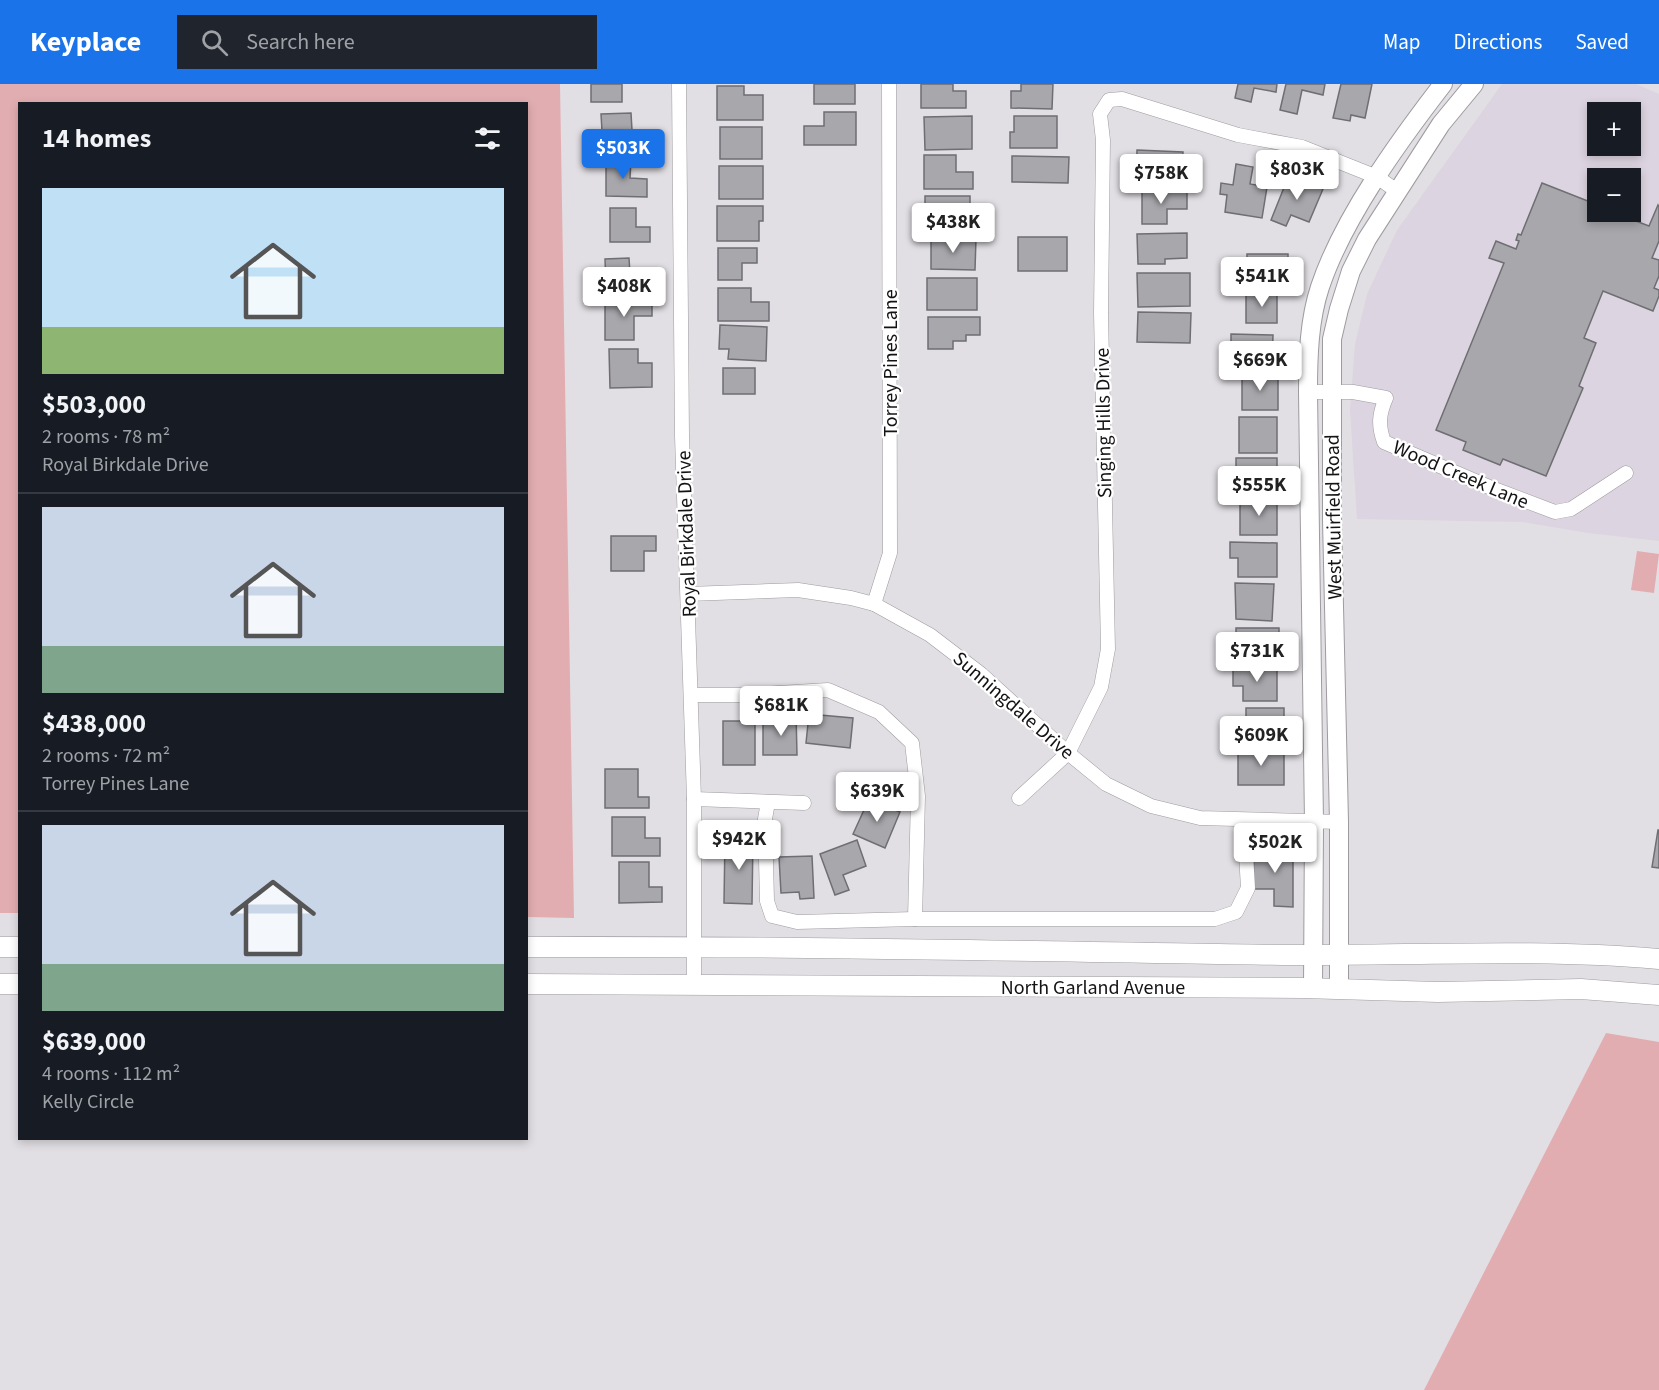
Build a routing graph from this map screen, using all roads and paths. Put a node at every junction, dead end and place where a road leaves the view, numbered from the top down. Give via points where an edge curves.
1 (679, 84) edge
2 (889, 84) edge
3 (1443, 84) edge
4 (1474, 84) edge
5 (1377, 177) junction
6 (1397, 191) junction
7 (1308, 392) junction
8 (1332, 393) junction
9 (1626, 473) dead end
10 (688, 594) junction
11 (874, 604) junction
12 (691, 695) junction
13 (1068, 753) junction
14 (1019, 798) dead end
15 (694, 799) junction
16 (768, 802) junction
17 (804, 803) dead end
18 (1244, 820) junction
19 (1314, 822) junction
20 (1339, 822) junction
21 (915, 919) junction
22 (0, 947) edge
23 (18, 947) edge
24 (528, 947) edge
25 (693, 947) junction
26 (1314, 955) junction
27 (1339, 955) junction
28 (1659, 959) edge
29 (0, 984) edge
30 (18, 984) edge
31 (528, 984) edge
32 (694, 984) junction
33 (1313, 988) junction
34 (1339, 989) junction
35 (1659, 995) edge

1 - 10 street, Royal Birkdale Drive via 682,436
2 - 11 street, Torrey Pines Lane via 890,553
3 - 5 street, West Muirfield Road
4 - 6 street, West Muirfield Road via 1441,124
5 - 6 street
5 - 7 street, West Muirfield Road via 1331,259 1320,289 1312,326
5 - 13 street, Singing Hills Drive via 1302,147 1238,135 1122,99 1109,100 1100,114 1108,649 1101,687
6 - 8 street, West Muirfield Road via 1367,239 1339,309 1332,339
7 - 8 street
7 - 19 street, West Muirfield Road
8 - 9 street, Wood Creek Lane via 1386,398 1379,427 1384,442 1489,488 1556,512 1571,510
8 - 20 street, West Muirfield Road
10 - 11 street, Sunningdale Drive via 798,590
10 - 12 street, Royal Birkdale Drive
11 - 13 street, Sunningdale Drive via 939,641
12 - 15 street, Royal Birkdale Drive
12 - 21 street via 828,690 879,712 912,743 918,796
13 - 14 street
13 - 18 street, Sunningdale Drive via 1106,784 1151,806 1200,818
15 - 16 street
15 - 25 street, Royal Birkdale Drive
16 - 17 street
16 - 21 street via 766,901 772,916 798,921
18 - 19 street, Sunningdale Drive
18 - 21 street via 1248,888 1236,912 1215,919
19 - 20 street, Sunningdale Drive
19 - 26 street, West Muirfield Road
20 - 27 street, West Muirfield Road
22 - 23 main road
24 - 25 main road, North Garland Avenue
25 - 26 main road, North Garland Avenue
25 - 32 street, Royal Birkdale Drive
26 - 27 main road, North Garland Avenue
26 - 33 street, West Muirfield Road
27 - 28 main road, North Garland Avenue via 1581,954
27 - 34 street, West Muirfield Road
29 - 30 main road
31 - 32 main road, North Garland Avenue
32 - 33 main road, North Garland Avenue
33 - 34 main road, North Garland Avenue
34 - 35 main road, North Garland Avenue via 1581,989

